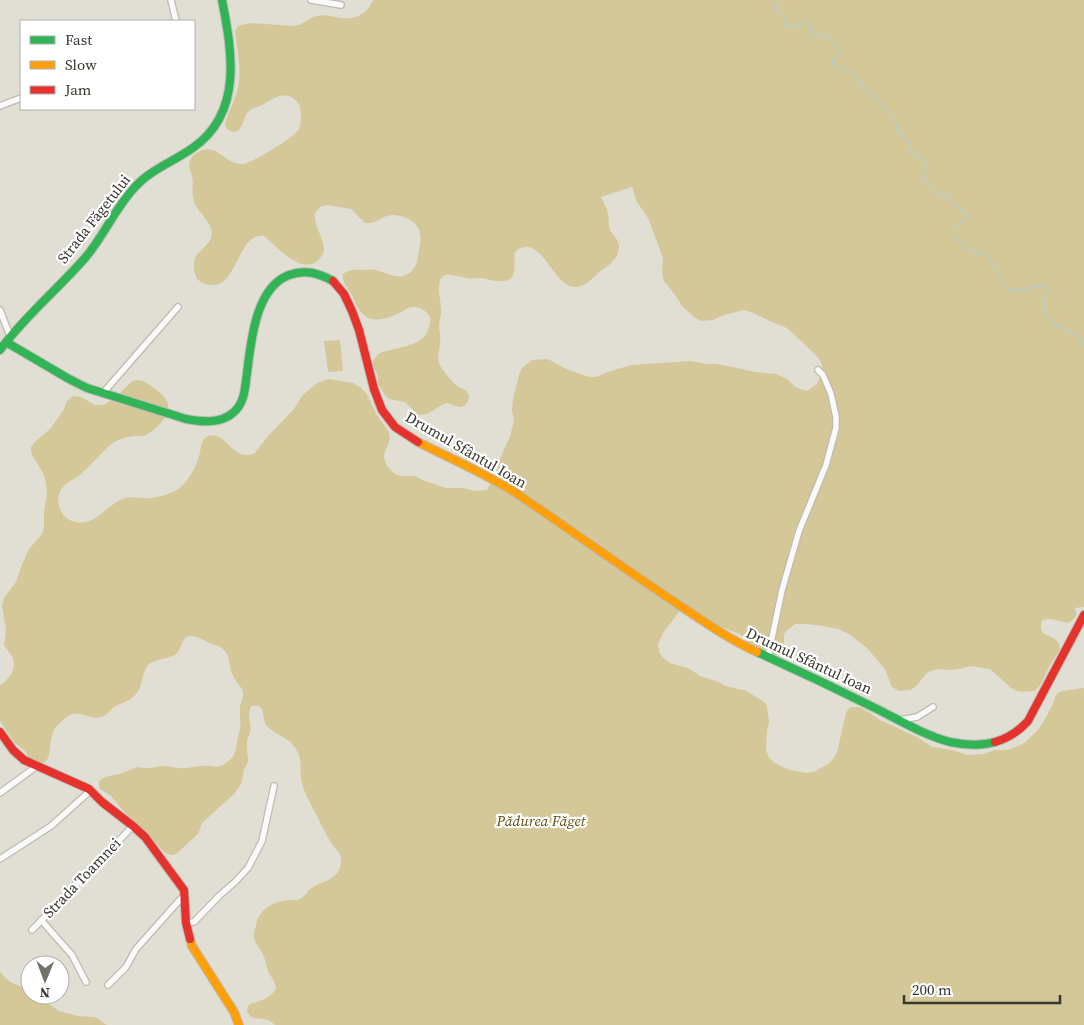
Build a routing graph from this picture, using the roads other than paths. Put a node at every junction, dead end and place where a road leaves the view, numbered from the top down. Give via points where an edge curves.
1 (171, 0) edge
2 (222, 0) edge
3 (311, 0) edge
4 (341, 5) dead end
5 (176, 20) edge
6 (20, 98) edge
7 (0, 106) edge
8 (178, 307) dead end
9 (0, 310) edge
10 (8, 339) junction
11 (0, 350) edge
12 (818, 370) dead end
13 (103, 393) junction
14 (1084, 616) edge
15 (768, 657) junction
16 (933, 707) dead end
17 (900, 720) junction
18 (0, 732) edge
19 (37, 766) junction
20 (274, 786) dead end
21 (90, 791) junction
22 (0, 793) edge
23 (133, 826) junction
24 (0, 859) edge
25 (186, 894) junction
26 (41, 920) junction
27 (186, 923) junction
28 (32, 930) dead end
29 (86, 982) dead end
30 (108, 985) dead end
31 (239, 1025) edge

1 - 5 street
2 - 10 main road, Strada Făgetului via 231,56 230,82 226,102 212,131 138,184 85,258
3 - 4 street
6 - 7 street
8 - 13 street
9 - 10 street
10 - 11 main road, Strada Făgetului
10 - 13 main road, Drumul Sfântul Ioan via 78,383
12 - 15 street via 831,394 836,428 826,465 799,531
13 - 15 main road, Drumul Sfântul Ioan via 196,421 226,417 242,401 256,319 268,293 278,281 291,274 324,276 340,288 349,303 377,400 395,426 411,438 505,486 735,642
14 - 17 main road, Drumul Sfântul Ioan via 1028,720 1016,734 995,742 960,744
15 - 17 main road, Drumul Sfântul Ioan
16 - 17 street via 917,717
18 - 19 main road via 12,750
19 - 21 main road
19 - 22 street
20 - 27 street via 262,841 248,868 194,922
21 - 23 main road
21 - 24 street via 51,826
23 - 25 main road via 145,837
23 - 26 street, Strada Toamnei
25 - 27 main road
25 - 30 street
26 - 28 street, Strada Toamnei
26 - 29 street via 72,955
27 - 31 main road via 192,946

